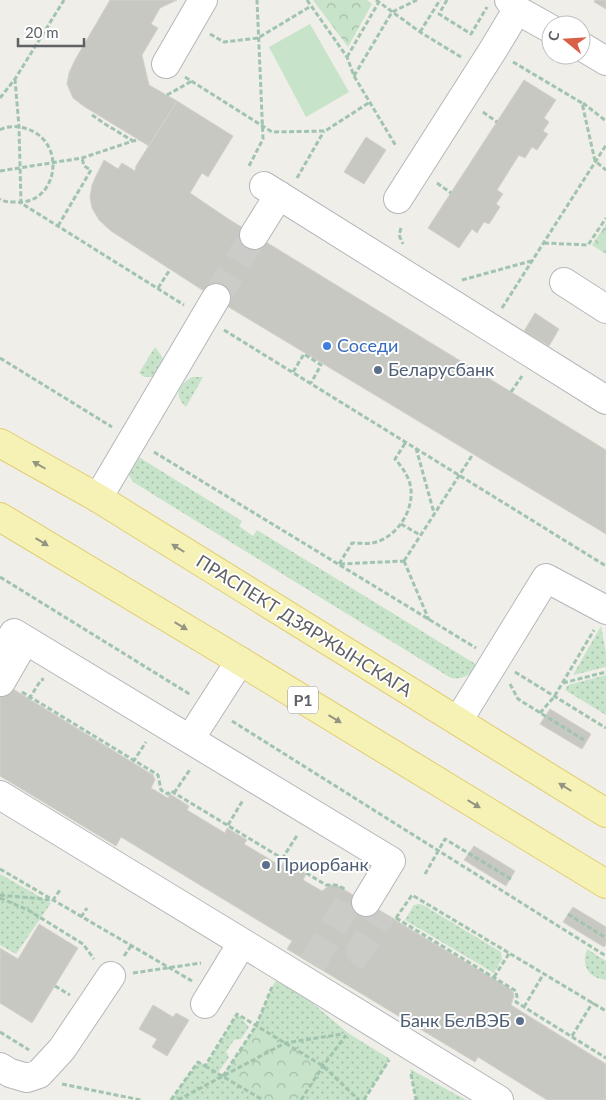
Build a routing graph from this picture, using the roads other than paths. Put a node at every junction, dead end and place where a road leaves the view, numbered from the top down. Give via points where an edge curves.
1 (505, 5) edge
2 (196, 11) edge
3 (541, 24) edge
4 (591, 52) edge
5 (606, 60) edge
6 (175, 70) road end
7 (398, 199) dead end
8 (254, 235) tunnel mouth
9 (564, 282) dead end
10 (210, 308) tunnel mouth
11 (606, 309) edge
12 (606, 400) edge
13 (0, 443) edge
14 (98, 498) junction
15 (0, 517) edge
16 (606, 610) edge
17 (240, 661) junction
18 (1, 672) edge
19 (458, 721) junction
20 (192, 750) junction
21 (0, 795) edge
22 (606, 812) edge
23 (606, 884) edge
24 (354, 895) tunnel mouth
25 (242, 943) junction
26 (105, 971) road end
27 (208, 998) road end
28 (0, 1067) edge
29 (498, 1100) edge

1 - 3 lane
1 - 7 lane via 493,50
2 - 6 lane
4 - 5 lane
8 - 12 lane via 268,187
9 - 11 lane
10 - 14 lane
14 -> 13 main road, ПРАСПЕКТ ДЗЯРЖЫНСКАГА
19 -> 14 main road, ПРАСПЕКТ ДЗЯРЖЫНСКАГА
15 -> 17 main road, Р1
16 - 19 lane via 546,578
17 - 20 lane
17 -> 23 main road, Р1
18 - 20 lane via 14,634
22 -> 19 main road, ПРАСПЕКТ ДЗЯРЖЫНСКАГА
20 - 24 lane via 391,861
21 - 25 lane
25 - 27 lane
25 - 29 lane via 306,976
26 - 28 lane via 62,1049 39,1074 27,1078

